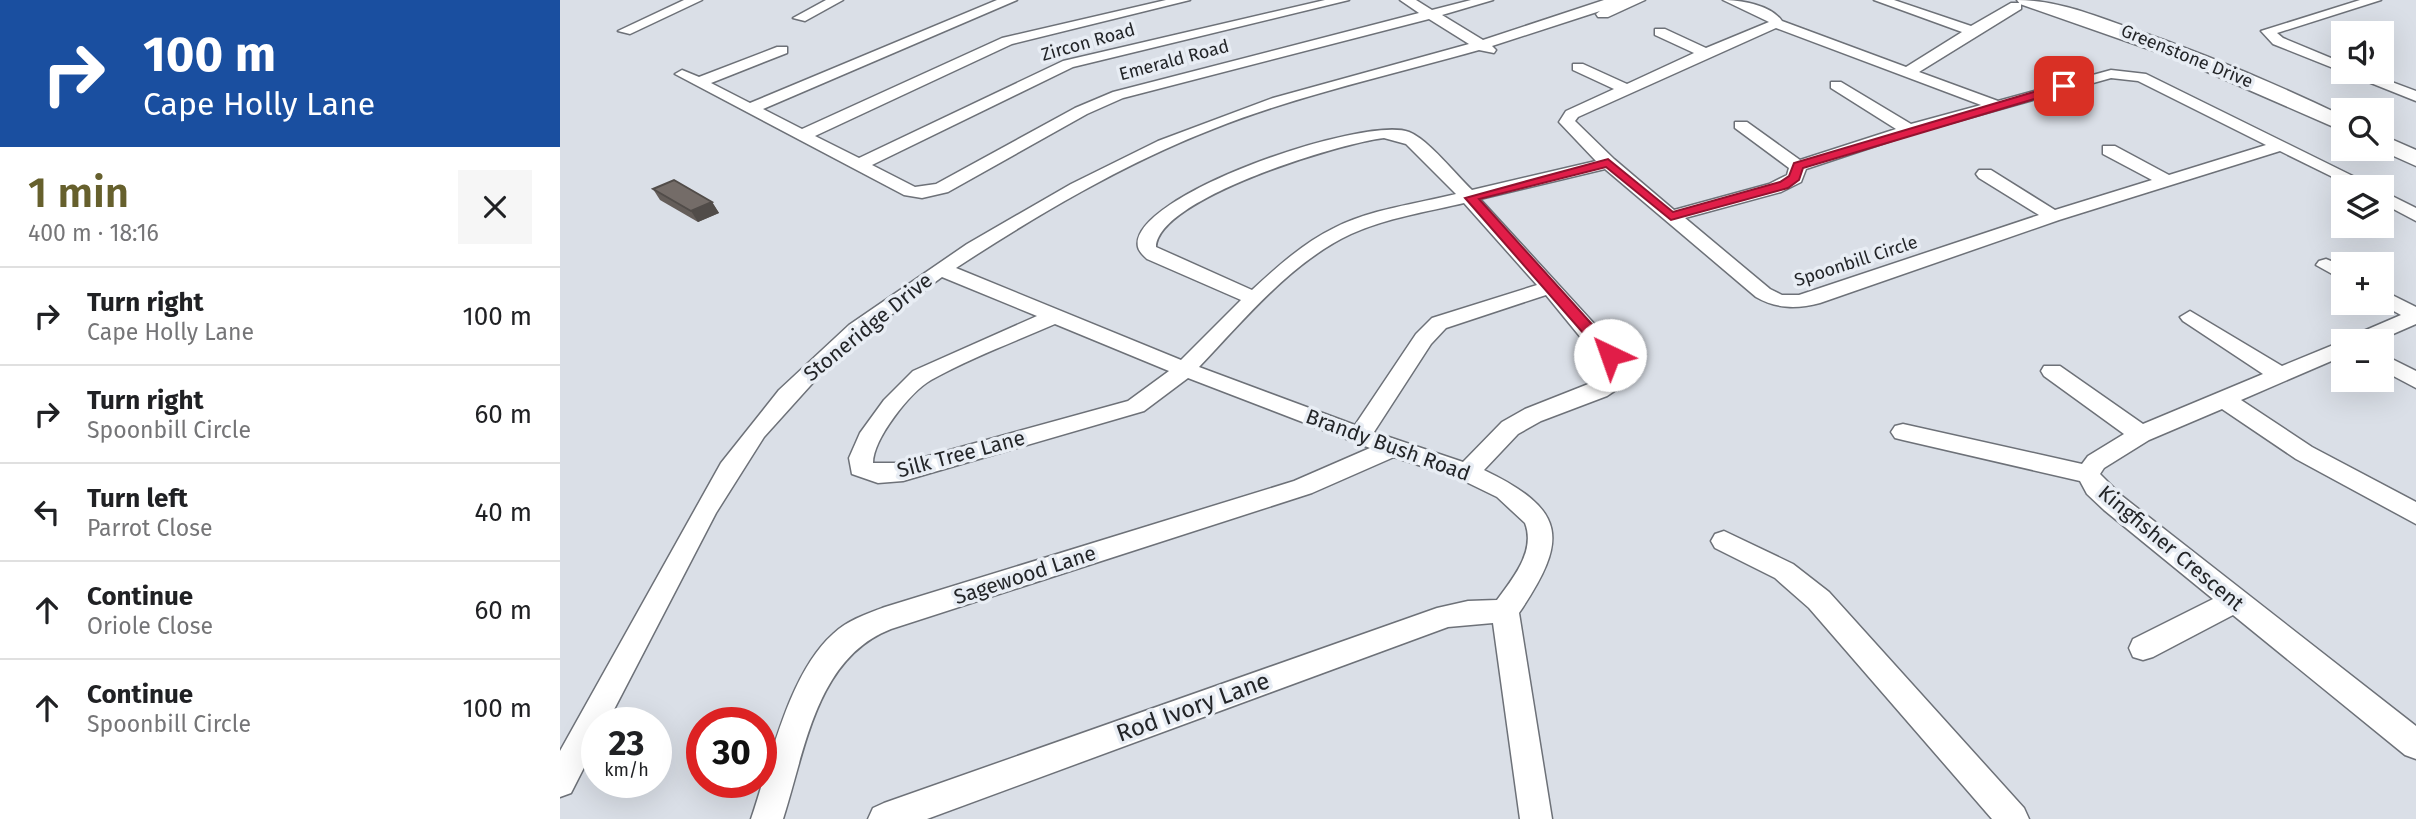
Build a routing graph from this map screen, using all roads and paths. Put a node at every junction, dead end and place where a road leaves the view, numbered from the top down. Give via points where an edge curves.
1 (695, 0) edge
2 (836, 0) edge
3 (1010, 0) edge
4 (1183, 0) edge
5 (1342, 0) edge
6 (1407, 0) edge
7 (1486, 0) edge
8 (1616, 0) edge
9 (1638, 0) edge
10 (1730, 0) edge
11 (1881, 0) edge
12 (2058, 0) edge
13 (2375, 0) edge
14 (2021, 3) edge
15 (1433, 15) junction
16 (800, 18) dead end
17 (1777, 24) junction
18 (625, 30) dead end
19 (1970, 30) junction
20 (1660, 32) dead end
21 (1488, 49) junction
22 (782, 50) dead end
23 (1705, 53) junction
24 (2331, 63) edge
25 (1578, 67) dead end
26 (1908, 72) junction
27 (682, 74) dead end
28 (700, 82) junction
29 (2384, 84) edge
30 (1836, 85) dead end
31 (1626, 89) junction
32 (2416, 96) edge
33 (2331, 104) edge
34 (1994, 105) junction
35 (752, 108) junction
36 (2331, 119) edge
37 (1741, 125) dead end
38 (1909, 130) junction
39 (2394, 133) edge
40 (803, 135) junction
41 (2416, 144) edge
42 (2282, 145) junction
43 (2394, 148) edge
44 (2109, 150) dead end
45 (2416, 159) edge
46 (1608, 163) junction
47 (860, 164) junction
48 (1798, 166) junction
49 (1985, 173) dead end
50 (2342, 175) edge
51 (2166, 180) junction
52 (1471, 198) junction
53 (2394, 203) edge
54 (1671, 216) junction
55 (2053, 216) junction
56 (2416, 216) edge
57 (941, 269) junction
58 (1549, 288) junction
59 (1255, 299) junction
60 (2394, 303) edge
61 (1045, 312) junction
62 (2416, 315) edge
63 (2190, 317) dead end
64 (2385, 329) edge
65 (2331, 353) edge
66 (2394, 368) edge
67 (1184, 369) junction
68 (2052, 370) dead end
69 (2281, 375) junction
70 (2416, 381) edge
71 (2225, 400) junction
72 (1903, 432) dead end
73 (1360, 435) junction
74 (2141, 435) junction
75 (1394, 448) junction
76 (1467, 472) junction
77 (2088, 474) junction
78 (2416, 514) edge
79 (1724, 541) dead end
80 (2234, 601) junction
81 (1506, 611) junction
82 (2143, 648) dead end
83 (2416, 745) edge
84 (561, 778) edge
85 (767, 819) edge
86 (884, 819) edge
87 (1536, 819) edge
88 (2013, 819) edge

1 - 18 street
2 - 16 street
3 - 35 street
4 - 40 street via 1007,41
5 - 47 street, Zircon Road via 1068,64
6 - 15 street
7 - 15 street, Emerald Road
8 - 21 street, Stoneridge Drive
9 - 21 street, Stoneridge Drive
10 - 17 street via 1773,18
11 - 19 street
12 - 33 main road, Greenstone Drive via 2211,52
13 - 24 street via 2268,31 2278,41
14 - 19 street
14 - 36 main road, Greenstone Drive via 2122,30
15 - 21 street
15 - 47 street, Emerald Road via 1118,95 942,188 916,193
17 - 23 street, Spoonbill Circle
17 - 26 street
19 - 26 street via 1961,41
20 - 23 street
21 - 57 street, Stoneridge Drive via 1403,75 1321,91 1237,115 1165,143 1052,202
22 - 28 street
23 - 31 street, Spoonbill Circle
25 - 31 street
26 - 34 street
27 - 28 street
28 - 35 street
29 - 32 street
30 - 38 street
31 - 46 street, Spoonbill Circle via 1567,119 1570,128
34 - 38 street
34 - 42 street via 2127,73
35 - 40 street
37 - 48 street
38 - 48 street
39 - 41 main road
40 - 47 street
42 - 50 street
42 - 51 street, Spoonbill Circle
43 - 45 main road
44 - 51 street
46 - 52 street
46 - 54 street, Spoonbill Circle
48 - 54 street via 1795,178 1784,185
49 - 55 street
51 - 55 street, Spoonbill Circle
52 - 58 street
52 - 59 street via 1343,229 1323,240
52 - 59 street via 1409,138 1370,134 1246,172 1184,205 1148,236 1145,243 1154,255
53 - 56 street
54 - 55 street, Spoonbill Circle via 1763,293 1792,303
57 - 61 street, Brandy Bush Road
57 - 84 street, Stoneridge Drive via 826,356 756,431 683,550
58 - 73 street via 1439,323 1423,339
58 - 76 street via 1610,355 1615,366 1611,383 1510,428
59 - 67 street
60 - 62 street
61 - 67 street, Brandy Bush Road
61 - 67 street, Silk Tree Lane via 913,382 864,443 861,468 878,474 903,472 1124,410 1155,395
62 - 64 street
63 - 69 street
65 - 69 street, Kingfisher Crescent
66 - 70 street
67 - 73 street, Brandy Bush Road
68 - 74 street
69 - 71 street, Kingfisher Crescent
71 - 74 street, Kingfisher Crescent
71 - 78 street via 2304,453
72 - 77 street
73 - 75 street, Brandy Bush Road
74 - 77 street, Kingfisher Crescent via 2096,462
75 - 76 street, Brandy Bush Road
75 - 85 street, Sagewood Lane via 1303,487 860,630 838,647 821,671
76 - 81 street, Brandy Bush Road via 1516,498 1540,527 1541,545 1535,562
77 - 80 street, Kingfisher Crescent via 2113,503
79 - 88 street via 1784,571 1819,600
80 - 82 street
80 - 83 street, Kingfisher Crescent
81 - 86 street, Rod Ivory Lane via 1447,616
81 - 87 street

